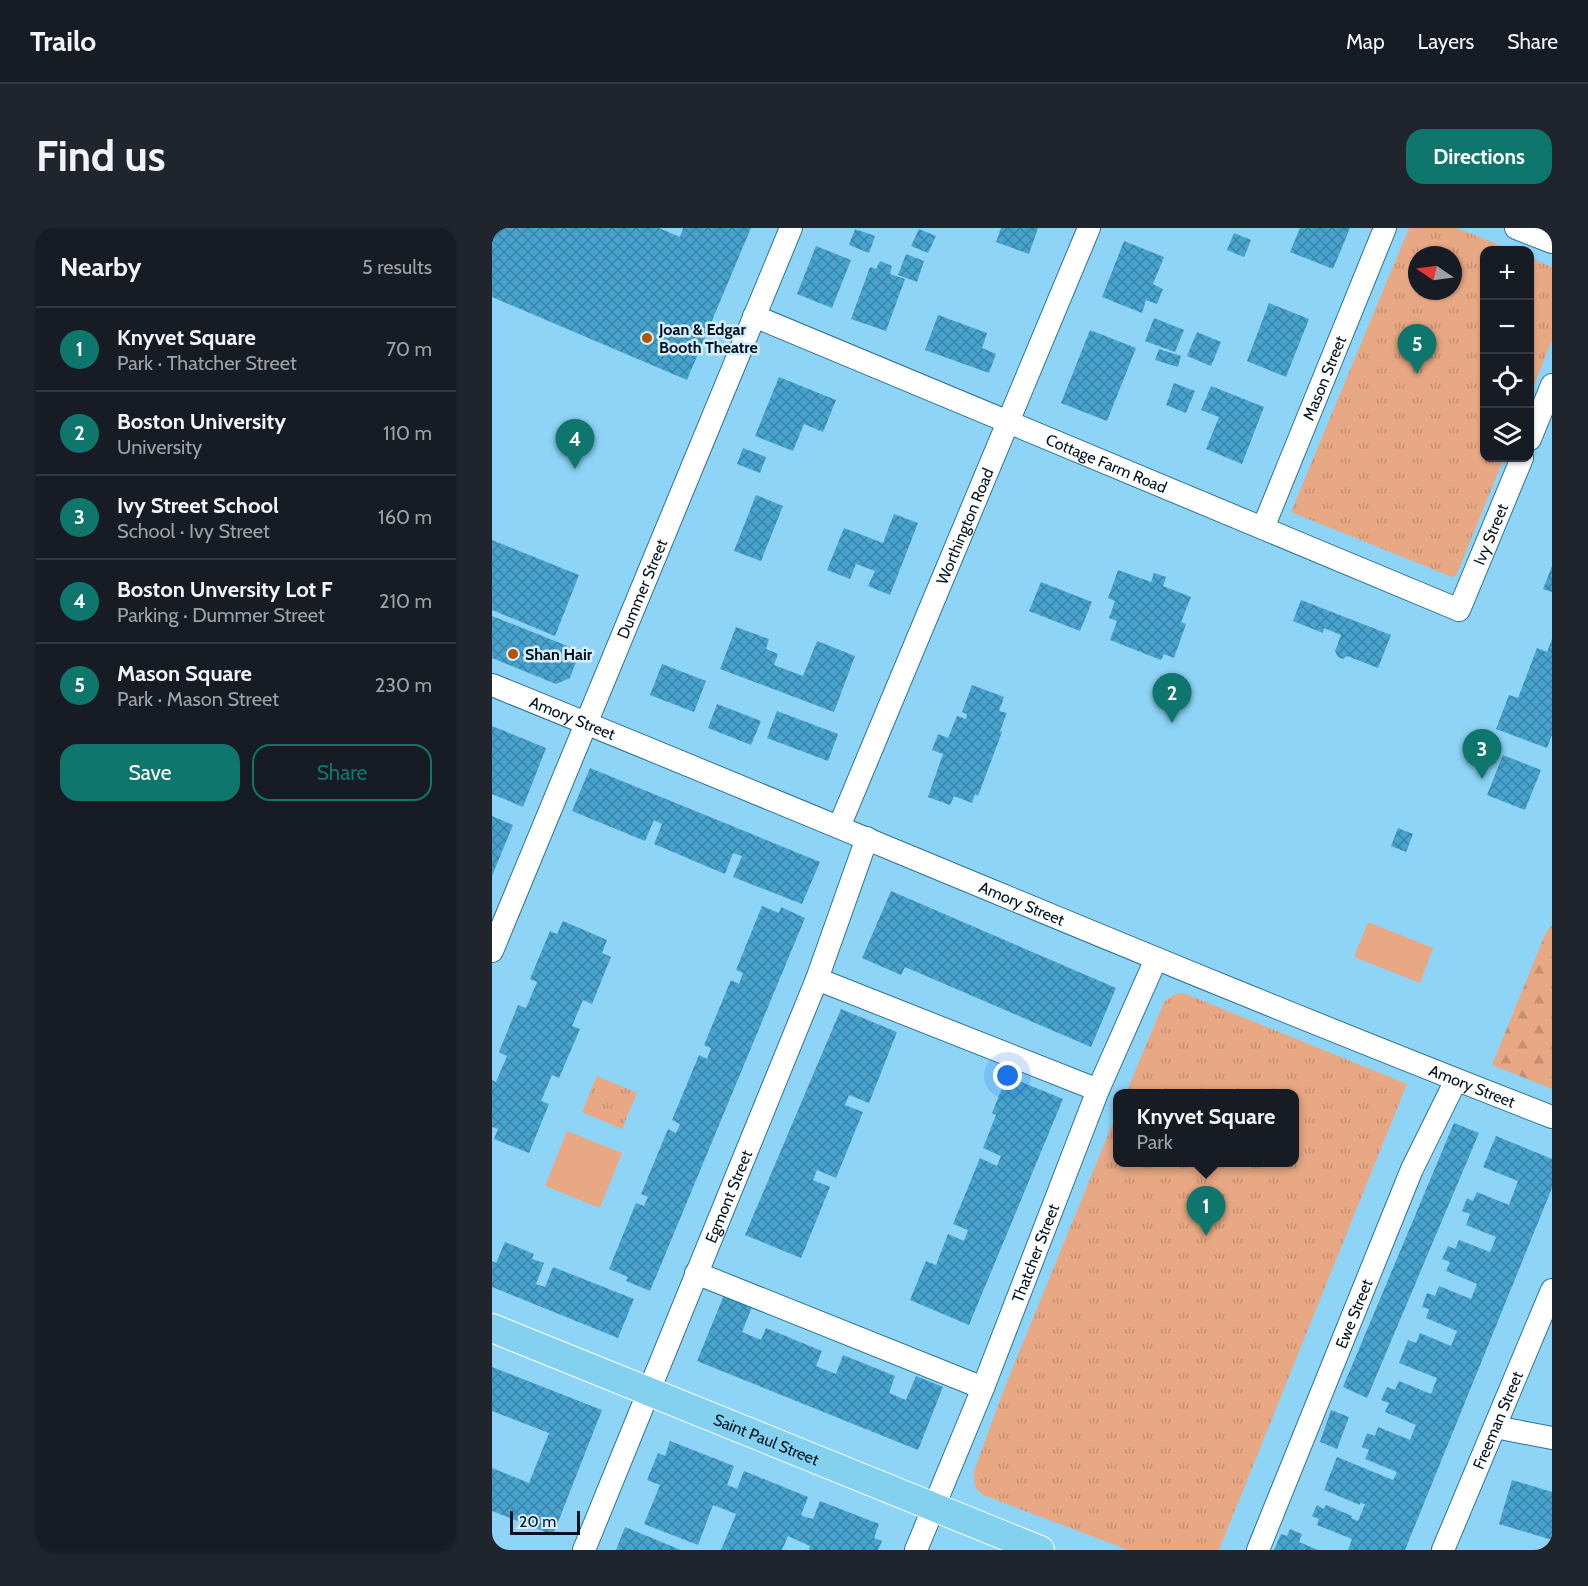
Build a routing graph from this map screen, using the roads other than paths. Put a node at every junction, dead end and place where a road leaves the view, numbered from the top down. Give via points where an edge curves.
1 (791, 228) edge
2 (1089, 228) edge
3 (1385, 228) edge
4 (1516, 228) edge
5 (1552, 243) edge
6 (754, 316) junction
7 (1552, 385) edge
8 (1008, 422) junction
9 (1534, 429) edge
10 (1520, 462) edge
11 (1263, 528) junction
12 (1459, 610) joint
13 (492, 686) edge
14 (586, 723) junction
15 (839, 827) junction
16 (867, 838) junction
17 (492, 951) edge
18 (1156, 959) junction
19 (817, 979) junction
20 (1456, 1080) junction
21 (1098, 1090) junction
22 (1552, 1117) edge
23 (696, 1273) junction
24 (1552, 1290) edge
25 (492, 1328) edge
26 (983, 1388) junction
27 (648, 1391) junction
28 (1495, 1427) junction
29 (1552, 1438) edge
30 (934, 1506) junction
31 (584, 1550) edge
32 (916, 1550) edge
33 (1040, 1550) edge
34 (1258, 1550) edge
35 (1443, 1550) edge

1 - 6 street, Dummer Street
2 - 8 street, Worthington Road
3 - 11 street, Mason Street
4 - 5 street
6 - 8 street, Cottage Farm Road
6 - 14 street, Dummer Street
7 - 9 street
8 - 11 street, Cottage Farm Road
8 - 15 street, Worthington Road
10 - 12 street, Ivy Street
11 - 12 street, Cottage Farm Road
13 - 14 street, Amory Street
14 - 15 street, Amory Street
14 - 17 street, Dummer Street
15 - 16 street, Amory Street
16 - 18 street, Amory Street
16 - 19 street, Egmont Street
18 - 20 street, Amory Street
18 - 21 street, Thatcher Street
19 - 21 street
19 - 23 street, Egmont Street
20 - 22 street, Amory Street
20 - 34 street, Ewe Street via 1412,1169
21 - 26 street, Thatcher Street
23 - 26 street
23 - 27 street, Egmont Street
24 - 28 street, Freeman Street
25 - 27 main road, Saint Paul Street
26 - 30 street, Thatcher Street
27 - 30 main road, Saint Paul Street
27 - 31 street, Egmont Street
28 - 29 street
28 - 35 street, Freeman Street
30 - 32 street, Thatcher Street
30 - 33 main road, Saint Paul Street

